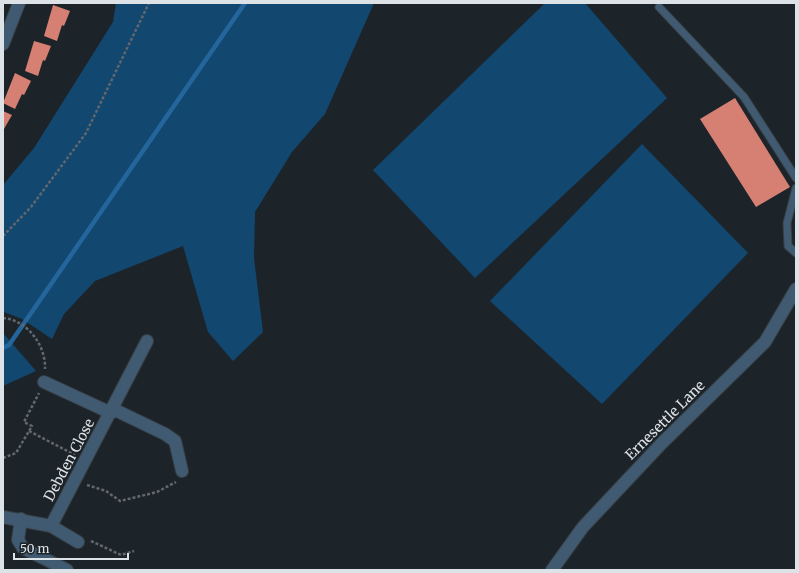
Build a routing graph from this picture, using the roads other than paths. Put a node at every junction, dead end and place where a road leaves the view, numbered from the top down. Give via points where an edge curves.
1 (19, 3) edge
2 (659, 7) dead end
3 (3, 44) edge
4 (796, 178) edge
5 (796, 188) edge
6 (796, 253) edge
7 (796, 289) edge
8 (147, 341) dead end
9 (44, 382) road end
10 (112, 411) junction
11 (182, 471) road end
12 (3, 517) edge
13 (21, 519) junction
14 (51, 526) junction
15 (78, 542) road end
16 (66, 570) edge
17 (552, 570) edge

1 - 3 street
2 - 4 lane via 744,97
5 - 6 lane via 787,223 788,246
7 - 17 street, Ernesettle Lane via 765,342 656,449 583,527
8 - 10 street, Debden Close
9 - 10 street
10 - 11 street via 165,434 175,441
10 - 14 street, Debden Close
12 - 13 street
13 - 14 street
13 - 16 street via 18,540 23,548
14 - 15 street

